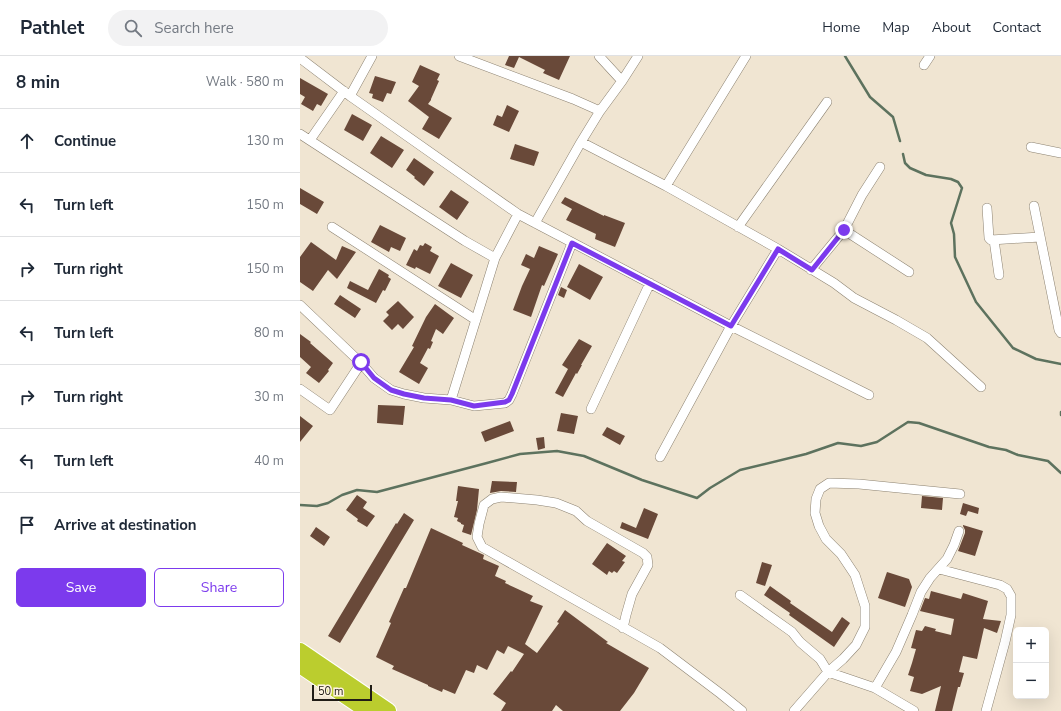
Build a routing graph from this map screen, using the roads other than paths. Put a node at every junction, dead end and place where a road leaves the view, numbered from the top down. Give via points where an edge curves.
1 (372, 56) edge
2 (459, 56) edge
3 (599, 56) edge
4 (638, 56) edge
5 (746, 56) edge
6 (930, 56) edge
7 (300, 58) edge
8 (924, 65) dead end
9 (622, 81) junction
10 (347, 94) junction
11 (827, 102) dead end
12 (600, 111) junction
13 (300, 134) edge
14 (310, 140) junction
15 (581, 142) junction
16 (1031, 147) dead end
17 (1061, 153) edge
18 (880, 167) dead end
19 (666, 186) junction
20 (1034, 206) dead end
21 (987, 208) dead end
22 (518, 214) junction
23 (535, 223) junction
24 (332, 227) dead end
25 (738, 227) junction
26 (844, 230) junction
27 (1040, 238) junction
28 (994, 240) junction
29 (572, 243) junction
30 (778, 249) junction
31 (495, 258) junction
32 (812, 270) junction
33 (909, 272) dead end
34 (999, 275) dead end
35 (650, 283) junction
36 (300, 305) edge
37 (476, 320) junction
38 (731, 326) junction
39 (1061, 333) edge
40 (361, 362) junction
41 (981, 387) dead end
42 (300, 389) edge
43 (868, 395) dead end
44 (451, 400) junction
45 (591, 409) dead end
46 (660, 457) dead end
47 (960, 494) dead end
48 (959, 531) dead end
49 (939, 569) junction
50 (740, 595) dead end
51 (623, 628) junction
52 (300, 651) edge
53 (300, 665) edge
54 (828, 672) junction
55 (875, 688) junction
56 (368, 711) edge
57 (388, 711) edge
58 (742, 711) edge
59 (794, 711) edge
60 (914, 711) edge
61 (986, 711) edge

1 - 10 street
2 - 12 street
3 - 9 street
4 - 9 street
5 - 19 street
6 - 8 street
7 - 10 street
9 - 12 street
10 - 14 street
10 - 22 street
11 - 25 street
12 - 15 street
13 - 14 street
14 - 31 street
15 - 19 street
15 - 23 street
16 - 17 street
18 - 26 street
19 - 25 street
20 - 27 street
21 - 28 street via 989,238
22 - 23 street
22 - 31 street
23 - 29 street
24 - 37 street
25 - 30 street
26 - 32 street
26 - 33 street
27 - 28 street
27 - 39 street
28 - 34 street
29 - 35 street
29 - 44 street via 509,400 498,404 474,406
30 - 32 street
30 - 38 street
31 - 37 street
32 - 41 street via 854,298 927,338
35 - 38 street
35 - 45 street
36 - 40 street
37 - 44 street
38 - 43 street
38 - 46 street
40 - 42 street via 330,410
40 - 44 street via 374,378 391,390 424,398
47 - 54 street via 859,484 829,483 820,489 815,513 819,526 826,539 841,554 855,575 865,606 864,627 856,645
48 - 49 street via 947,559
49 - 55 street via 921,592 896,652
49 - 61 street via 1000,585 1007,589 1011,596 1011,615
50 - 54 street via 792,632 820,659
51 - 51 street via 482,548 477,537 484,505 492,499 501,497 556,503 576,511 643,553 648,565 632,594
51 - 58 street via 660,648
52 - 57 highway
53 - 56 highway
54 - 55 street
54 - 59 street
55 - 60 street

